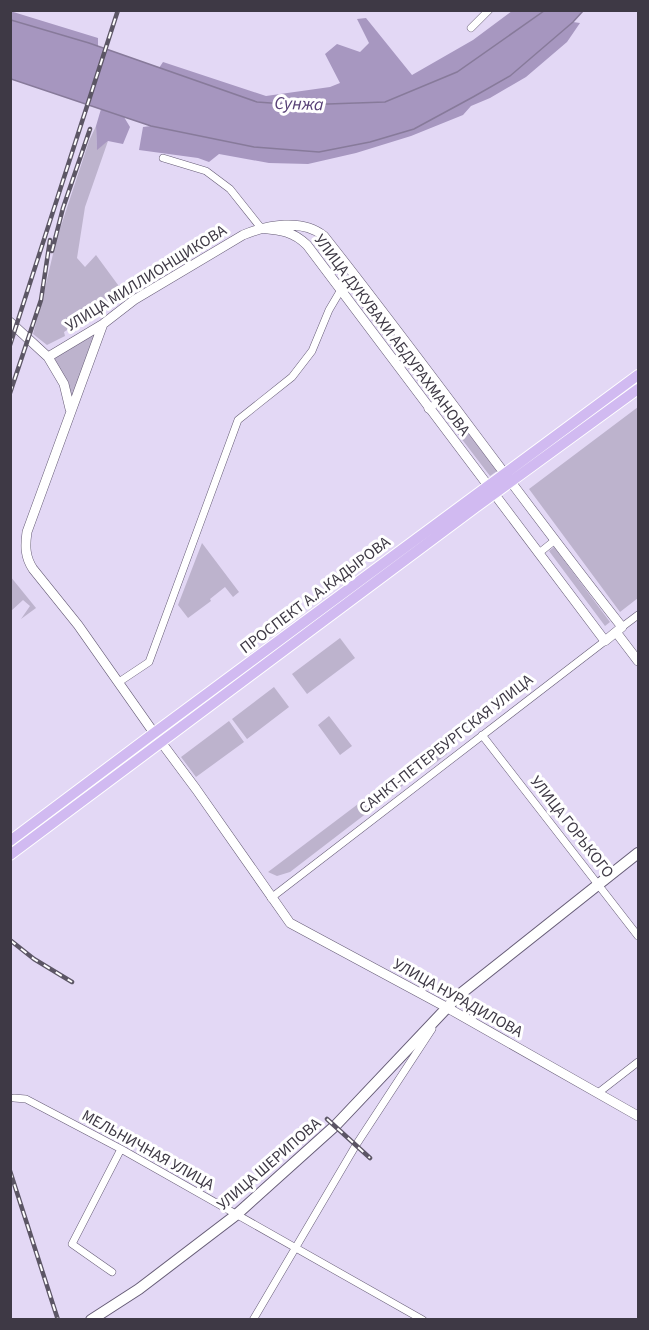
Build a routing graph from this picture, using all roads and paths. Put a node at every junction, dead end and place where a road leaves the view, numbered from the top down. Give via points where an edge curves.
1 (489, 10) edge
2 (471, 28) dead end
3 (163, 158) dead end
4 (261, 228) junction
5 (324, 236) junction
6 (307, 245) junction
7 (356, 276) junction
8 (342, 288) junction
9 (10, 322) edge
10 (103, 324) junction
11 (48, 357) junction
12 (639, 375) edge
13 (639, 389) edge
14 (447, 396) junction
15 (70, 409) junction
16 (428, 409) junction
17 (504, 473) junction
18 (512, 482) junction
19 (491, 489) junction
20 (554, 541) junction
21 (538, 553) junction
22 (639, 615) edge
23 (619, 630) junction
24 (605, 641) junction
25 (639, 661) edge
26 (119, 682) junction
27 (482, 735) junction
28 (157, 738) junction
29 (10, 841) edge
30 (639, 853) edge
31 (10, 855) edge
32 (599, 884) junction
33 (271, 898) junction
34 (639, 936) edge
35 (446, 1007) junction
36 (639, 1062) edge
37 (598, 1093) junction
38 (14, 1098) dead end
39 (639, 1116) edge
40 (121, 1149) junction
41 (236, 1215) junction
42 (296, 1249) junction
43 (112, 1272) dead end
44 (91, 1320) edge
45 (253, 1320) edge
46 (423, 1320) edge

1 - 2 street
3 - 4 street via 206,171 231,189
4 - 5 street, УЛИЦА ДУКУВАХИ АБДУРАХМАНОВА via 291,225
4 - 6 street, УЛИЦА ДУКУВАХИ АБДУРАХМАНОВА via 287,231
4 - 10 street, УЛИЦА МИЛЛИОНЩИКОВА via 134,300
5 - 6 street
5 - 7 street, УЛИЦА ДУКУВАХИ АБДУРАХМАНОВА
6 - 8 street, УЛИЦА ДУКУВАХИ АБДУРАХМАНОВА
7 - 8 street
7 - 14 street, УЛИЦА ДУКУВАХИ АБДУРАХМАНОВА
8 - 16 street, УЛИЦА ДУКУВАХИ АБДУРАХМАНОВА
8 - 26 street via 312,351 292,377 238,420 149,663
9 - 11 street
10 - 11 street, УЛИЦА МИЛЛИОНЩИКОВА
10 - 15 street, УЛИЦА НУРАДИЛОВА
11 - 15 street via 64,384
12 - 17 main road, ПРОСПЕКТ А.А.КАДЫРОВА
13 - 18 main road, ПРОСПЕКТ А.А.КАДЫРОВА
14 - 16 street
14 - 17 street, УЛИЦА ДУКУВАХИ АБДУРАХМАНОВА
15 - 26 street, УЛИЦА НУРАДИЛОВА via 25,546 33,569
16 - 19 street, УЛИЦА ДУКУВАХИ АБДУРАХМАНОВА
17 - 18 street, УЛИЦА ДУКУВАХИ АБДУРАХМАНОВА
17 - 19 main road, ПРОСПЕКТ А.А.КАДЫРОВА
18 - 19 main road, ПРОСПЕКТ А.А.КАДЫРОВА
18 - 20 street, УЛИЦА ДУКУВАХИ АБДУРАХМАНОВА
19 - 21 street, УЛИЦА ДУКУВАХИ АБДУРАХМАНОВА
19 - 28 main road, ПРОСПЕКТ А.А.КАДЫРОВА
20 - 21 street
20 - 23 street, УЛИЦА ДУКУВАХИ АБДУРАХМАНОВА
21 - 24 street, УЛИЦА ДУКУВАХИ АБДУРАХМАНОВА
22 - 23 street, САНКТ-ПЕТЕРБУРГСКАЯ УЛИЦА
23 - 24 street, САНКТ-ПЕТЕРБУРГСКАЯ УЛИЦА
23 - 25 street, УЛИЦА ДУКУВАХИ АБДУРАХМАНОВА
24 - 27 street, САНКТ-ПЕТЕРБУРГСКАЯ УЛИЦА
26 - 28 street, УЛИЦА НУРАДИЛОВА
27 - 32 street, УЛИЦА ГОРЬКОГО
27 - 33 street, САНКТ-ПЕТЕРБУРГСКАЯ УЛИЦА
28 - 29 main road, ПРОСПЕКТ А.А.КАДЫРОВА
28 - 31 main road, ПРОСПЕКТ А.А.КАДЫРОВА
28 - 33 street, УЛИЦА НУРАДИЛОВА
30 - 32 main road, УЛИЦА ШЕРИПОВА
32 - 34 street, УЛИЦА ГОРЬКОГО
32 - 35 main road, УЛИЦА ШЕРИПОВА
33 - 35 street, УЛИЦА НУРАДИЛОВА via 290,923
35 - 37 street, УЛИЦА НУРАДИЛОВА
35 - 41 main road, УЛИЦА ШЕРИПОВА via 336,1125
35 - 42 street, УЛИЦА ШЕРИПОВА via 356,1145
36 - 37 street
37 - 39 street, УЛИЦА НУРАДИЛОВА
38 - 40 street, МЕЛЬНИЧНАЯ УЛИЦА via 26,1099
40 - 41 street, МЕЛЬНИЧНАЯ УЛИЦА
40 - 43 street via 72,1244
41 - 42 street, МЕЛЬНИЧНАЯ УЛИЦА
41 - 44 main road, УЛИЦА ШЕРИПОВА via 139,1289
42 - 45 street, УЛИЦА ШЕРИПОВА
42 - 46 street, МЕЛЬНИЧНАЯ УЛИЦА

